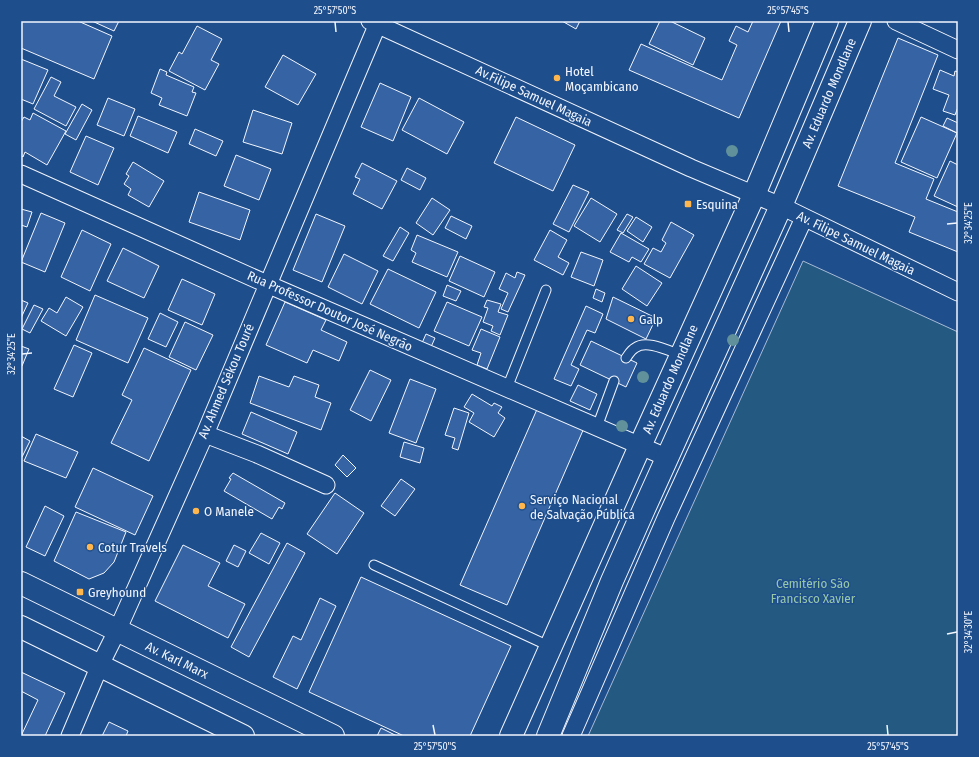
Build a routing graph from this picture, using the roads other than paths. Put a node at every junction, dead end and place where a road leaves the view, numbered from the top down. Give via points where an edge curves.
1 (828, 21) edge
2 (860, 21) edge
3 (896, 21) edge
4 (376, 22) edge
5 (958, 50) edge
6 (21, 174) edge
7 (754, 194) junction
8 (781, 206) junction
9 (804, 218) junction
10 (267, 284) junction
11 (546, 290) dead end
12 (958, 292) edge
13 (681, 355) junction
14 (626, 358) dead end
15 (614, 381) dead end
16 (507, 388) junction
17 (597, 427) junction
18 (205, 434) junction
19 (640, 446) junction
20 (666, 457) junction
21 (326, 486) dead end
22 (374, 565) dead end
23 (21, 583) edge
24 (21, 627) edge
25 (117, 631) junction
26 (551, 647) junction
27 (100, 665) junction
28 (70, 736) edge
29 (243, 736) edge
30 (333, 736) edge
31 (511, 736) edge
32 (548, 736) edge
33 (571, 736) edge

1 - 7 main road, Av. Eduardo Mondlane
2 - 8 main road, Av. Eduardo Mondlane
3 - 5 street
4 - 7 street, Av.Filipe Samuel Magaia via 691,168
4 - 10 street, Av. Ahmed Sékou Touré
6 - 10 street, Rua Professor Doutor José Negrão
7 - 8 street, Av. Filipe Samuel Magaia
7 - 13 main road, Av. Eduardo Mondlane
8 - 9 street, Av. Filipe Samuel Magaia
8 - 20 main road, Av. Eduardo Mondlane
9 - 12 street, Av. Filipe Samuel Magaia
9 - 33 street via 666,518
10 - 16 street, Rua Professor Doutor José Negrão
10 - 18 street, Av. Ahmed Sékou Touré
11 - 16 lane
13 - 14 lane via 648,344 634,348
13 - 19 main road, Av. Eduardo Mondlane
15 - 17 lane
16 - 17 street, Rua Professor Doutor José Negrão
17 - 19 street, Rua Professor Doutor José Negrão
18 - 21 street via 257,454
18 - 25 street, Av. Ahmed Sékou Touré
19 - 20 street, Rua Professor Doutor José Negrão
19 - 26 main road, Av. Eduardo Mondlane
20 - 32 main road, Av. Eduardo Mondlane
22 - 26 lane
23 - 25 main road, Av. Karl Marx
24 - 27 main road
25 - 27 street, Av. Ahmed Sékou Touré
25 - 30 main road, Av. Karl Marx
26 - 31 main road, Av. Eduardo Mondlane
27 - 28 street, Av. Ahmed Sékou Touré
27 - 29 main road

